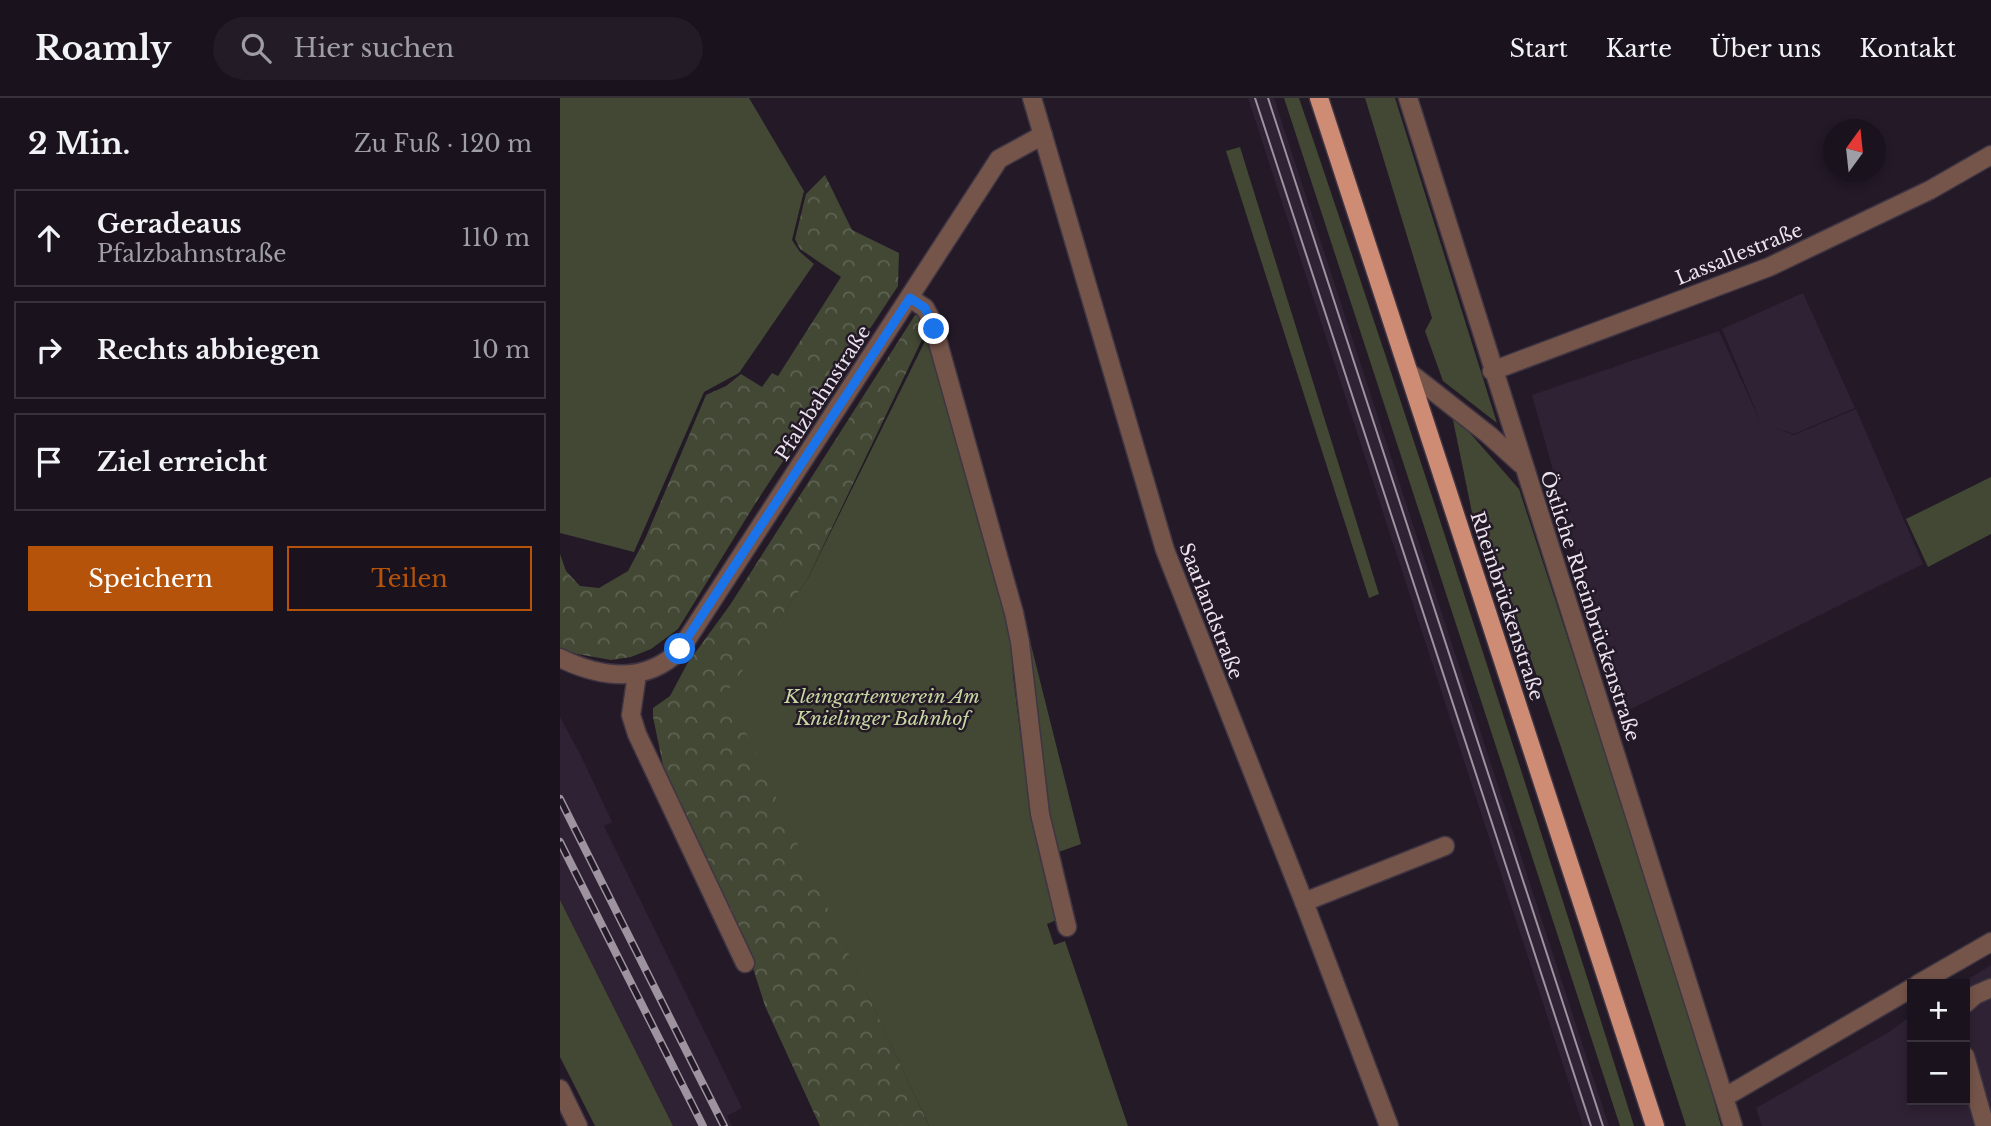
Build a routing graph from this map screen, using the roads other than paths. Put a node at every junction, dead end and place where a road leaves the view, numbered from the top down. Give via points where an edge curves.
1 (1032, 98) edge
2 (1319, 98) edge
3 (1408, 98) edge
4 (1043, 135) junction
5 (1991, 155) edge
6 (910, 298) junction
7 (1492, 371) junction
8 (1410, 373) junction
9 (1523, 467) junction
10 (560, 658) edge
11 (637, 674) junction
12 (1445, 846) dead end
13 (1304, 902) junction
14 (1068, 927) dead end
15 (1991, 942) edge
16 (745, 963) dead end
17 (1927, 979) edge
18 (1991, 989) edge
19 (1907, 991) edge
20 (1970, 1000) edge
21 (1970, 1074) edge
22 (560, 1089) edge
23 (1725, 1097) junction
24 (578, 1126) edge
25 (1389, 1126) edge
26 (1655, 1126) edge
27 (1733, 1126) edge
28 (1985, 1126) edge

1 - 4 street, Saarlandstraße
2 - 8 main road, Rheinbrückenstraße
3 - 7 street, Östliche Rheinbrückenstraße
4 - 6 street, Pfalzbahnstraße via 999,159
4 - 13 street, Saarlandstraße via 1165,550
5 - 7 street, Lassallestraße via 1930,190 1769,267
6 - 11 street, Pfalzbahnstraße via 680,649 655,669
6 - 14 street via 925,308 932,321 1006,578 1020,642 1040,814
7 - 9 street, Östliche Rheinbrückenstraße
8 - 9 street
8 - 26 main road, Rheinbrückenstraße
9 - 23 street, Östliche Rheinbrückenstraße
10 - 11 street via 602,673
11 - 16 street via 631,715 637,734
12 - 13 street
13 - 25 street, Saarlandstraße
15 - 17 street
18 - 20 street
19 - 23 street
21 - 28 street
22 - 24 street
23 - 27 street, Östliche Rheinbrückenstraße

